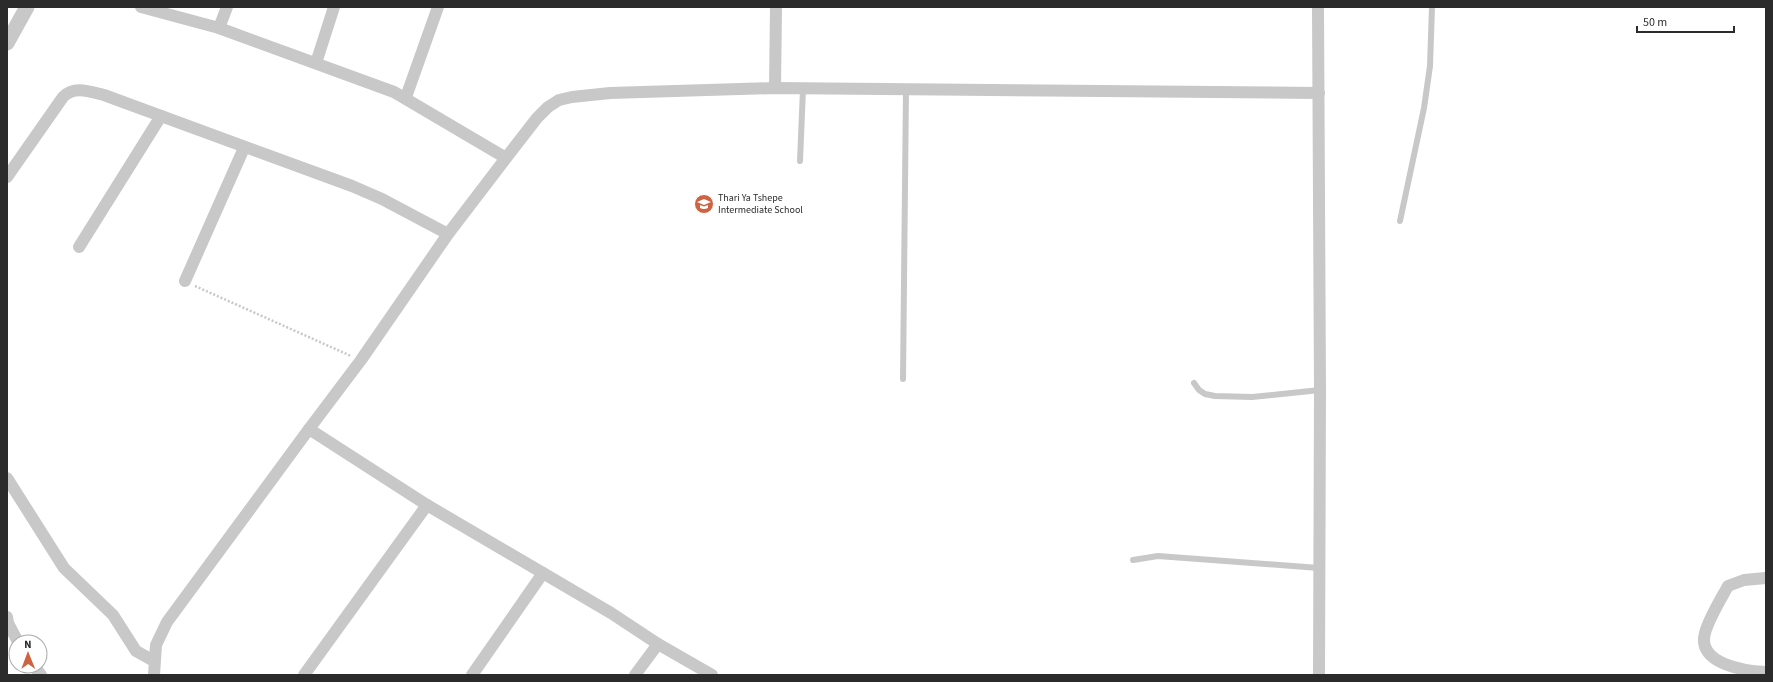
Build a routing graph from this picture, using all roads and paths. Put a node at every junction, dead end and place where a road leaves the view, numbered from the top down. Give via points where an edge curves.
1 (27, 7) edge
2 (141, 7) edge
3 (227, 7) edge
4 (334, 7) edge
5 (438, 7) edge
6 (776, 7) edge
7 (1318, 7) edge
8 (1432, 7) edge
9 (219, 28) junction
10 (7, 43) edge
11 (316, 63) junction
12 (775, 88) junction
13 (804, 89) junction
14 (906, 89) junction
15 (1319, 93) junction
16 (406, 97) junction
17 (161, 116) junction
18 (244, 148) junction
19 (506, 158) junction
20 (800, 161) dead end
21 (7, 177) edge
22 (1400, 221) dead end
23 (448, 234) junction
24 (79, 247) dead end
25 (185, 281) joint
26 (361, 360) junction
27 (904, 380) dead end
28 (1194, 383) dead end
29 (1320, 390) junction
30 (309, 429) junction
31 (7, 478) edge
32 (427, 505) junction
33 (1133, 560) dead end
34 (1319, 568) junction
35 (543, 573) junction
36 (1766, 578) edge
37 (7, 617) edge
38 (14, 634) edge
39 (658, 644) junction
40 (154, 660) junction
41 (1766, 672) edge
42 (154, 675) edge
43 (304, 675) edge
44 (472, 675) edge
45 (635, 675) edge
46 (712, 675) edge
47 (1319, 675) edge

1 - 10 street
2 - 9 street
3 - 9 street
4 - 11 street
5 - 16 street
6 - 12 street
7 - 15 street
8 - 22 lane via 1430,66 1424,108
9 - 11 street
11 - 16 street
12 - 13 street
12 - 19 street via 610,92 559,100 537,118
13 - 14 street
13 - 20 lane
14 - 15 street
14 - 27 lane
15 - 29 street
16 - 19 street
17 - 18 street
17 - 21 street via 104,95 85,90 71,91 63,97
17 - 24 street
18 - 23 street via 352,186
18 - 25 street
19 - 23 street
23 - 26 street
25 - 26 path
26 - 30 street
28 - 29 lane via 1199,390 1215,396 1252,397
29 - 34 street
30 - 32 street
30 - 40 street via 167,622 156,645
31 - 40 street via 64,568 113,615 136,651
32 - 35 street
32 - 43 street
33 - 34 lane via 1158,556
34 - 47 street
35 - 39 street
35 - 44 street
36 - 41 street via 1744,580 1728,586 1704,634 1707,652 1711,657 1737,668
37 - 38 street
39 - 45 street
39 - 46 street
40 - 42 street

